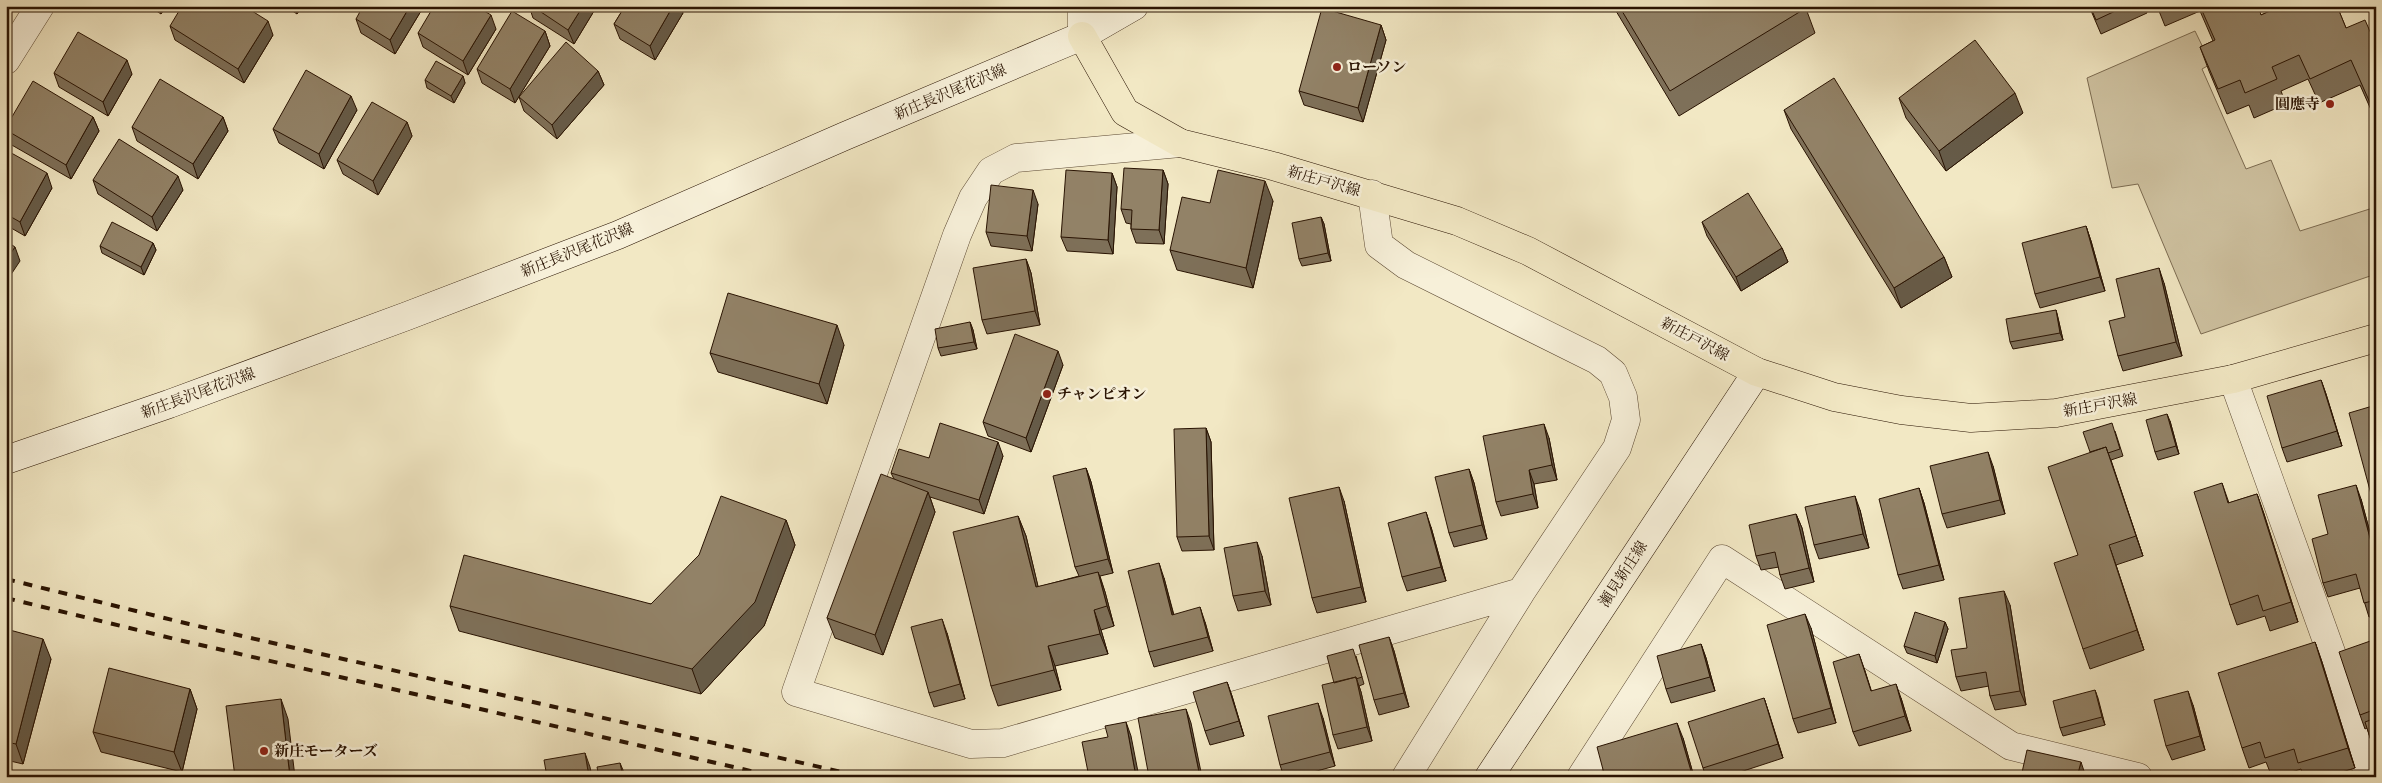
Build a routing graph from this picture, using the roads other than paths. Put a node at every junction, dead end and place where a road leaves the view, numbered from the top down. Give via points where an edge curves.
1 (40, 6) edge
2 (1082, 6) edge
3 (1134, 6) edge
4 (1082, 36) junction
5 (6, 60) edge
6 (1180, 143) junction
7 (1372, 194) junction
8 (2376, 338) edge
9 (1757, 372) junction
10 (2233, 379) junction
11 (6, 460) edge
12 (1520, 592) junction
13 (2358, 647) edge
14 (2332, 655) junction
15 (1406, 777) edge
16 (1490, 777) edge
17 (1581, 777) edge
18 (2138, 777) edge
19 (2369, 777) edge

1 - 5 street
2 - 4 street
3 - 4 street, 新庄長沢尾花沢線
4 - 6 main road, 新庄戸沢線 via 1125,112
4 - 11 street, 新庄長沢尾花沢線 via 618,235 169,404
6 - 7 main road, 新庄戸沢線
6 - 12 street via 1016,158 991,171 973,198 957,235 796,692 971,744 1004,743
7 - 9 main road, 新庄戸沢線 via 1457,221 1528,251
7 - 12 street via 1379,245 1406,265 1597,360 1614,373 1623,397 1626,420 1618,448
8 - 10 main road, 新庄戸沢線
9 - 10 main road, 新庄戸沢線 via 1834,397 1901,410 1972,418 2056,413
9 - 16 street, 瀬見新庄線
10 - 14 street
12 - 15 street
13 - 14 street
14 - 19 street
17 - 18 street via 1722,559 2012,746

